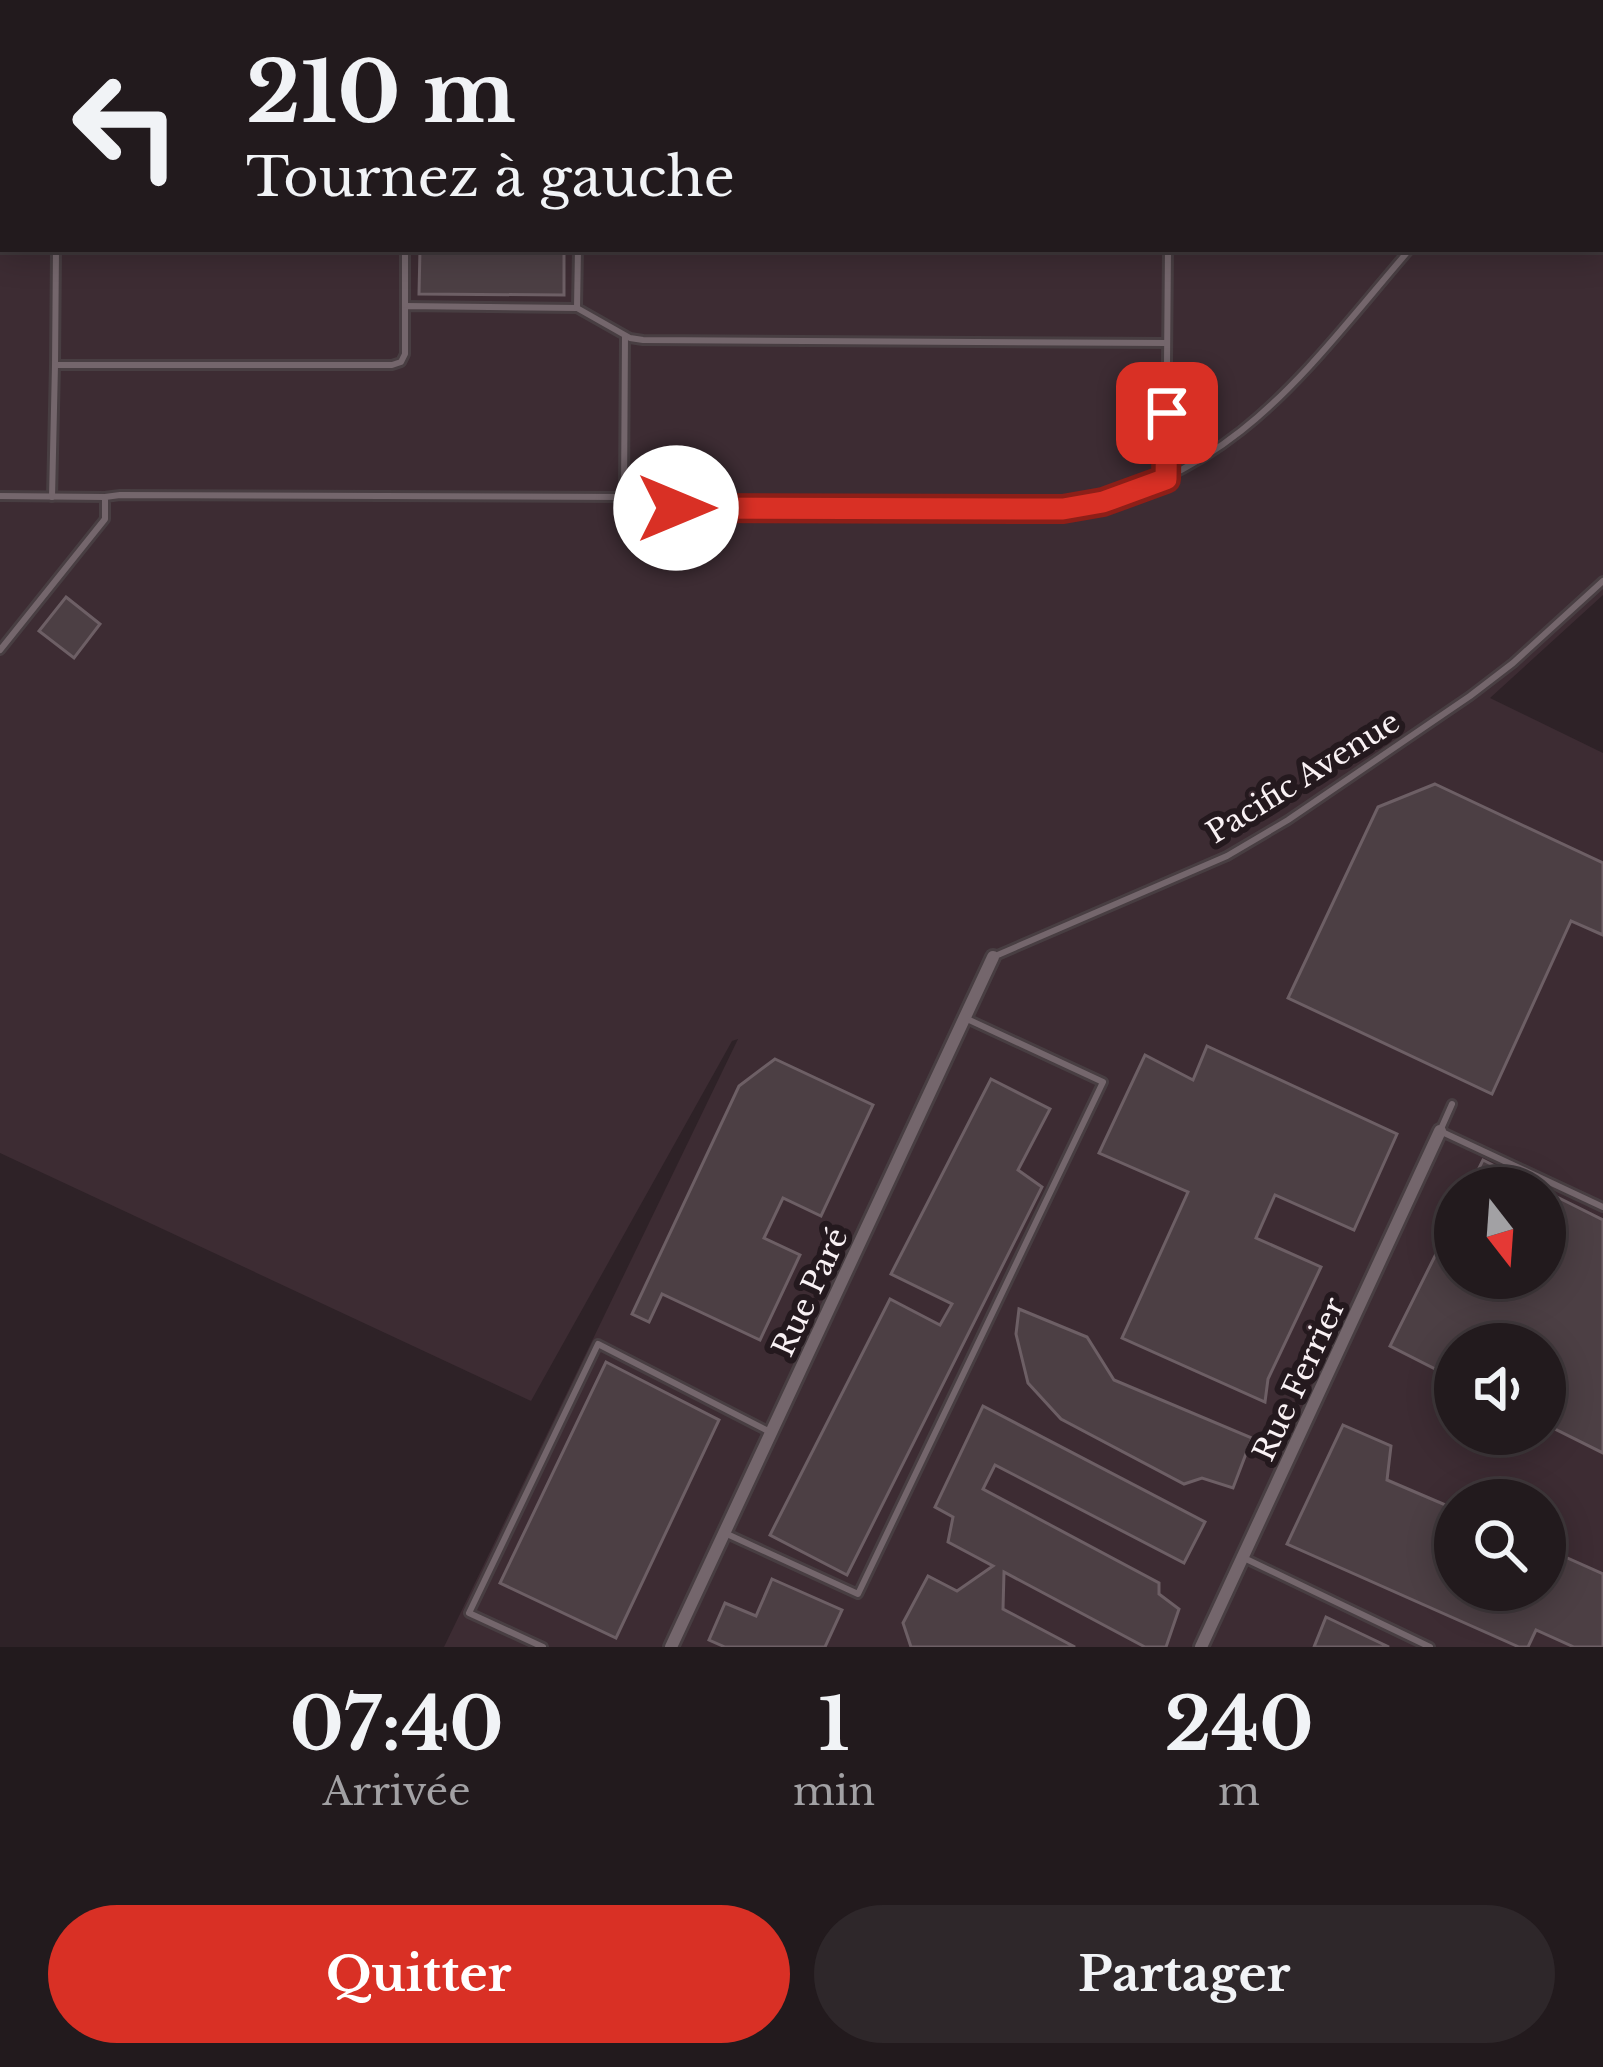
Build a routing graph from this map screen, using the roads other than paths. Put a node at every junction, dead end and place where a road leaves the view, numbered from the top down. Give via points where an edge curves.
1 (56, 252) edge
2 (405, 252) edge
3 (578, 252) edge
4 (1168, 252) edge
5 (1407, 252) edge
6 (405, 306) junction
7 (577, 308) junction
8 (625, 336) junction
9 (1167, 343) junction
10 (55, 365) junction
11 (1166, 479) junction
12 (0, 496) edge
13 (52, 496) junction
14 (105, 497) junction
15 (624, 497) junction
16 (1603, 581) edge
17 (0, 650) edge
18 (993, 957) joint
19 (964, 1018) junction
20 (1452, 1104) dead end
21 (1440, 1131) junction
22 (1603, 1207) edge
23 (771, 1432) junction
24 (724, 1533) junction
25 (1243, 1557) junction
26 (543, 1647) edge
27 (671, 1647) edge
28 (1202, 1647) edge
29 (1430, 1647) edge

1 - 10 lane
2 - 6 lane
3 - 7 lane
4 - 9 lane
5 - 11 lane via 1262,415
6 - 7 lane
6 - 10 lane via 405,354 392,365
7 - 8 lane
8 - 9 lane
8 - 15 lane
9 - 11 lane
10 - 13 lane
11 - 15 lane via 1063,509 676,508
12 - 13 lane
13 - 14 lane
14 - 15 lane
14 - 17 lane via 105,519
16 - 18 lane, Pacific Avenue via 1484,685 1288,820 1227,856
18 - 19 street, Rue Paré
19 - 23 street, Rue Paré
19 - 24 lane via 1103,1082 858,1594
20 - 21 lane
21 - 22 lane
21 - 25 street, Rue Ferrier
23 - 24 street, Rue Paré
23 - 26 lane via 598,1344 469,1613
24 - 27 street, Rue Paré
25 - 28 street, Rue Ferrier
25 - 29 lane

